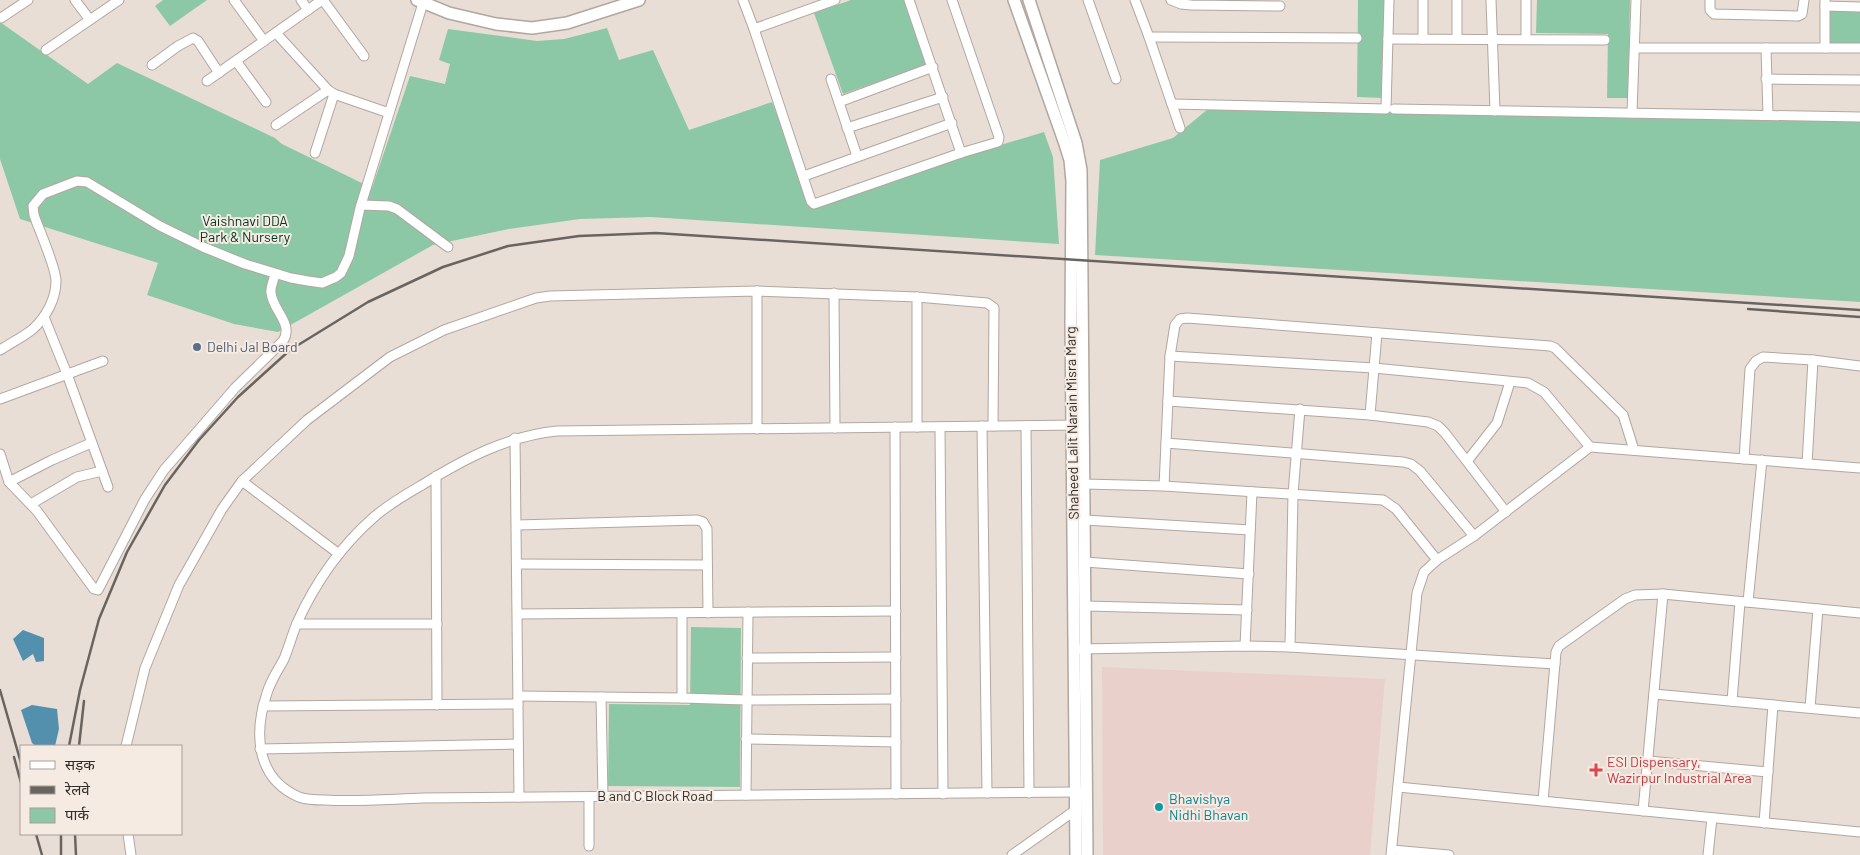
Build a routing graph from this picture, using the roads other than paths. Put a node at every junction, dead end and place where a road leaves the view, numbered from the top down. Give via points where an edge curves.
1 (28, 0) edge
2 (75, 0) edge
3 (119, 0) edge
4 (234, 0) edge
5 (301, 0) edge
6 (323, 0) edge
7 (637, 0) edge
8 (835, 0) edge
9 (909, 0) edge
10 (952, 0) edge
11 (1014, 0) edge
12 (1029, 0) edge
13 (1088, 0) edge
14 (1134, 0) edge
15 (1171, 0) edge
16 (1389, 0) edge
17 (1423, 0) edge
18 (1457, 0) edge
19 (1491, 0) edge
20 (1526, 0) edge
21 (1636, 0) edge
22 (1710, 0) edge
23 (1804, 0) edge
24 (746, 1) edge
25 (420, 2) edge
26 (1825, 3) edge
27 (1280, 6) dead end
28 (1860, 7) edge
29 (308, 10) junction
30 (1, 18) dead end
31 (90, 20) junction
32 (754, 29) junction
33 (276, 33) junction
34 (1149, 37) junction
35 (1357, 38) dead end
36 (1388, 39) junction
37 (1423, 39) junction
38 (1457, 39) junction
39 (1492, 39) junction
40 (1526, 39) junction
41 (1605, 40) dead end
42 (264, 41) junction
43 (1635, 48) junction
44 (1766, 48) junction
45 (1825, 48) junction
46 (1860, 48) edge
47 (46, 50) dead end
48 (364, 56) dead end
49 (236, 61) junction
50 (152, 65) dead end
51 (933, 67) junction
52 (220, 73) junction
53 (831, 79) dead end
54 (1766, 79) junction
55 (1116, 80) dead end
56 (1860, 80) edge
57 (207, 82) dead end
58 (331, 92) junction
59 (943, 97) junction
60 (266, 102) dead end
61 (839, 102) junction
62 (1172, 104) junction
63 (1394, 109) dead end
64 (1495, 110) junction
65 (389, 113) junction
66 (1632, 113) junction
67 (1768, 115) junction
68 (1860, 116) edge
69 (952, 123) junction
70 (276, 125) dead end
71 (848, 128) junction
72 (1180, 128) dead end
73 (314, 153) dead end
74 (961, 153) junction
75 (857, 156) junction
76 (804, 176) junction
77 (361, 205) junction
78 (448, 247) dead end
79 (275, 274) junction
80 (757, 292) junction
81 (834, 293) junction
82 (917, 297) junction
83 (44, 317) junction
84 (1377, 333) junction
85 (0, 350) edge
86 (1170, 356) junction
87 (1813, 360) junction
88 (103, 362) dead end
89 (1860, 366) edge
90 (1374, 368) junction
91 (67, 374) junction
92 (1510, 382) junction
93 (0, 399) edge
94 (1168, 401) junction
95 (1300, 409) junction
96 (1370, 415) junction
97 (1078, 425) junction
98 (982, 426) junction
99 (993, 426) junction
100 (1026, 426) junction
101 (895, 427) junction
102 (917, 427) junction
103 (940, 427) junction
104 (835, 428) junction
105 (757, 429) junction
106 (515, 438) junction
107 (91, 443) junction
108 (1166, 443) junction
109 (1590, 447) junction
110 (1634, 450) junction
111 (1296, 453) junction
112 (0, 454) edge
113 (1744, 459) junction
114 (1468, 460) junction
115 (1762, 460) junction
116 (1806, 464) junction
117 (1860, 468) edge
118 (102, 470) junction
119 (436, 476) junction
120 (242, 481) junction
121 (9, 482) junction
122 (1084, 484) junction
123 (1164, 486) junction
124 (108, 487) dead end
125 (1252, 492) junction
126 (1293, 494) junction
127 (31, 504) junction
128 (1506, 512) junction
129 (1084, 520) junction
130 (517, 525) junction
131 (1250, 530) junction
132 (1474, 536) junction
133 (339, 554) junction
134 (1437, 560) junction
135 (1085, 562) junction
136 (518, 564) junction
137 (707, 565) junction
138 (1249, 574) junction
139 (1663, 594) junction
140 (1744, 602) junction
141 (1085, 606) junction
142 (1818, 609) junction
143 (1247, 610) junction
144 (896, 611) junction
145 (708, 612) junction
146 (748, 612) junction
147 (682, 613) junction
148 (1860, 613) edge
149 (518, 614) junction
150 (297, 624) junction
151 (437, 624) junction
152 (1245, 646) junction
153 (1290, 647) junction
154 (1080, 649) junction
155 (1412, 654) junction
156 (896, 657) junction
157 (747, 658) junction
158 (1554, 664) junction
159 (1654, 694) junction
160 (601, 697) junction
161 (682, 698) junction
162 (896, 699) junction
163 (518, 700) junction
164 (746, 700) junction
165 (1732, 701) junction
166 (437, 705) junction
167 (1774, 705) junction
168 (263, 706) junction
169 (1810, 708) junction
170 (1860, 713) edge
171 (746, 739) junction
172 (896, 742) junction
173 (518, 744) junction
174 (126, 745) edge
175 (260, 749) junction
176 (1648, 760) junction
177 (1768, 772) junction
178 (1398, 787) junction
179 (1082, 792) junction
180 (987, 793) junction
181 (1029, 793) junction
182 (896, 794) junction
183 (943, 794) junction
184 (746, 795) junction
185 (519, 797) junction
186 (590, 797) junction
187 (603, 797) junction
188 (1543, 801) junction
189 (1077, 809) junction
190 (1643, 811) junction
191 (1712, 818) junction
192 (1764, 823) junction
193 (1860, 832) edge
194 (128, 835) edge
195 (589, 846) dead end
196 (1391, 852) edge
197 (131, 855) edge
198 (1012, 855) edge
199 (1076, 855) edge
200 (1087, 855) edge
201 (1449, 855) edge
202 (1708, 855) edge

1 - 30 street
2 - 31 street
3 - 31 street
4 - 42 street
5 - 29 street
6 - 29 street
6 - 48 street
7 - 25 street via 566,23 532,28 487,22
8 - 32 street
9 - 51 street
10 - 74 street via 999,137 995,144
11 - 97 street, Shaheed Lalit Narain Misra Marg via 1066,144 1071,168 1071,321
12 - 97 street, Shaheed Lalit Narain Misra Marg via 1076,143 1081,170
13 - 55 street
14 - 34 street
15 - 27 street via 1191,5
16 - 36 street
17 - 37 street
18 - 38 street
19 - 39 street
20 - 40 street
21 - 43 street
22 - 23 street via 1710,10 1714,14 1798,16 1802,14
24 - 32 street
25 - 65 street
26 - 28 street
26 - 45 street
29 - 33 street
31 - 47 street
32 - 76 street
33 - 42 street
33 - 58 street
34 - 35 street
34 - 62 street
36 - 37 street
36 - 62 street via 1386,108
37 - 38 street
38 - 39 street
39 - 40 street
39 - 64 street
40 - 41 street
42 - 49 street
43 - 44 street
43 - 66 street
44 - 45 street
44 - 54 street
45 - 46 street
49 - 52 street
49 - 60 street
50 - 52 street via 192,38 198,41
51 - 59 street
51 - 61 street
52 - 57 street
53 - 61 street
54 - 56 street
54 - 67 street
58 - 65 street
58 - 70 street
58 - 73 street
59 - 69 street
59 - 71 street
61 - 71 street
62 - 72 street
63 - 64 street
64 - 66 street
65 - 77 street
66 - 67 street
67 - 68 street
69 - 74 street
69 - 75 street
71 - 75 street
74 - 76 street via 817,204 811,201
75 - 76 street
77 - 78 street via 397,208
77 - 79 street via 349,256 341,274 322,282
79 - 83 street via 203,247 160,226 87,182 77,181 42,194 33,206 56,281 53,298
79 - 127 street via 271,294 287,326 286,336 235,388 164,470 144,499 98,590 94,589
80 - 81 street
80 - 105 street
80 - 120 street via 550,296 456,325 390,357 307,420
81 - 82 street
81 - 104 street
82 - 99 street via 987,303 994,308
82 - 102 street
83 - 85 street
83 - 91 street
84 - 86 street via 1187,318 1180,319 1175,325
84 - 90 street
84 - 110 street via 1543,344 1555,348 1623,415
86 - 90 street
86 - 94 street
87 - 89 street
87 - 113 street via 1763,357 1750,369
87 - 116 street
88 - 91 street
90 - 92 street
90 - 96 street
91 - 93 street
91 - 107 street
92 - 109 street via 1528,384 1544,392
92 - 114 street via 1497,423
94 - 95 street
94 - 108 street
95 - 96 street
95 - 111 street
96 - 114 street via 1438,426
97 - 100 street
97 - 122 street, Shaheed Lalit Narain Misra Marg
97 - 154 street, Shaheed Lalit Narain Misra Marg
98 - 99 street
98 - 103 street
98 - 180 street
99 - 100 street
100 - 181 street
101 - 102 street
101 - 104 street
101 - 144 street
102 - 103 street
103 - 183 street
104 - 105 street
105 - 106 street via 557,431
106 - 119 street
106 - 130 street
107 - 118 street
107 - 121 street
108 - 111 street
108 - 123 street
109 - 110 street
109 - 128 street
110 - 113 street
111 - 126 street
111 - 132 street via 1411,464 1425,476
112 - 121 street
113 - 115 street
114 - 128 street
115 - 116 street
115 - 140 street
116 - 117 street
118 - 124 street
118 - 127 street via 78,477
119 - 133 street via 382,510
119 - 151 street
120 - 133 street
120 - 174 street via 208,533 172,602 145,668
121 - 127 street
122 - 123 street
122 - 129 street, Shaheed Lalit Narain Misra Marg
123 - 125 street
125 - 126 street
125 - 131 street
126 - 134 street via 1383,500 1396,508
126 - 153 street
128 - 132 street
129 - 131 street
129 - 135 street, Shaheed Lalit Narain Misra Marg
130 - 136 street
130 - 137 street via 697,520 706,526
131 - 138 street
132 - 134 street
133 - 150 street via 311,594
134 - 155 street via 1424,572 1418,586
135 - 138 street
135 - 141 street, Shaheed Lalit Narain Misra Marg
136 - 137 street
136 - 149 street
137 - 145 street
138 - 143 street
139 - 140 street
139 - 158 street via 1635,595 1624,599 1559,646
139 - 159 street
140 - 142 street
140 - 165 street
141 - 143 street
141 - 154 street, Shaheed Lalit Narain Misra Marg
142 - 148 street
142 - 169 street
143 - 152 street
144 - 146 street
144 - 156 street
145 - 146 street
145 - 147 street
146 - 157 street
147 - 149 street
147 - 161 street
149 - 163 street
150 - 151 street
150 - 168 street
151 - 166 street
152 - 153 street
152 - 154 street
153 - 155 street
154 - 179 street, Shaheed Lalit Narain Misra Marg
155 - 158 street
155 - 178 street
156 - 157 street
156 - 162 street
157 - 164 street
158 - 188 street
159 - 165 street
159 - 176 street
160 - 161 street
160 - 163 street
160 - 187 street
161 - 164 street
162 - 164 street
162 - 172 street
163 - 166 street
163 - 173 street
164 - 171 street
165 - 167 street
166 - 168 street
167 - 169 street
167 - 177 street
168 - 175 street
169 - 170 street
171 - 172 street
171 - 184 street
172 - 182 street
173 - 175 street
173 - 185 street
175 - 185 street, B and C Block Road via 272,776 301,798 338,801
176 - 177 street
176 - 190 street
177 - 192 street
178 - 188 street
178 - 196 street
179 - 181 street, B and C Block Road
179 - 189 street, Shaheed Lalit Narain Misra Marg
179 - 200 street, Shaheed Lalit Narain Misra Marg
180 - 181 street, B and C Block Road
180 - 183 street, B and C Block Road
182 - 183 street, B and C Block Road
182 - 184 street, B and C Block Road
184 - 187 street, B and C Block Road
185 - 186 street, B and C Block Road
186 - 187 street, B and C Block Road
186 - 195 street
188 - 190 street
189 - 198 street
189 - 199 street, Shaheed Lalit Narain Misra Marg
190 - 191 street
191 - 192 street
191 - 202 street
192 - 193 street
194 - 197 street
196 - 201 street

